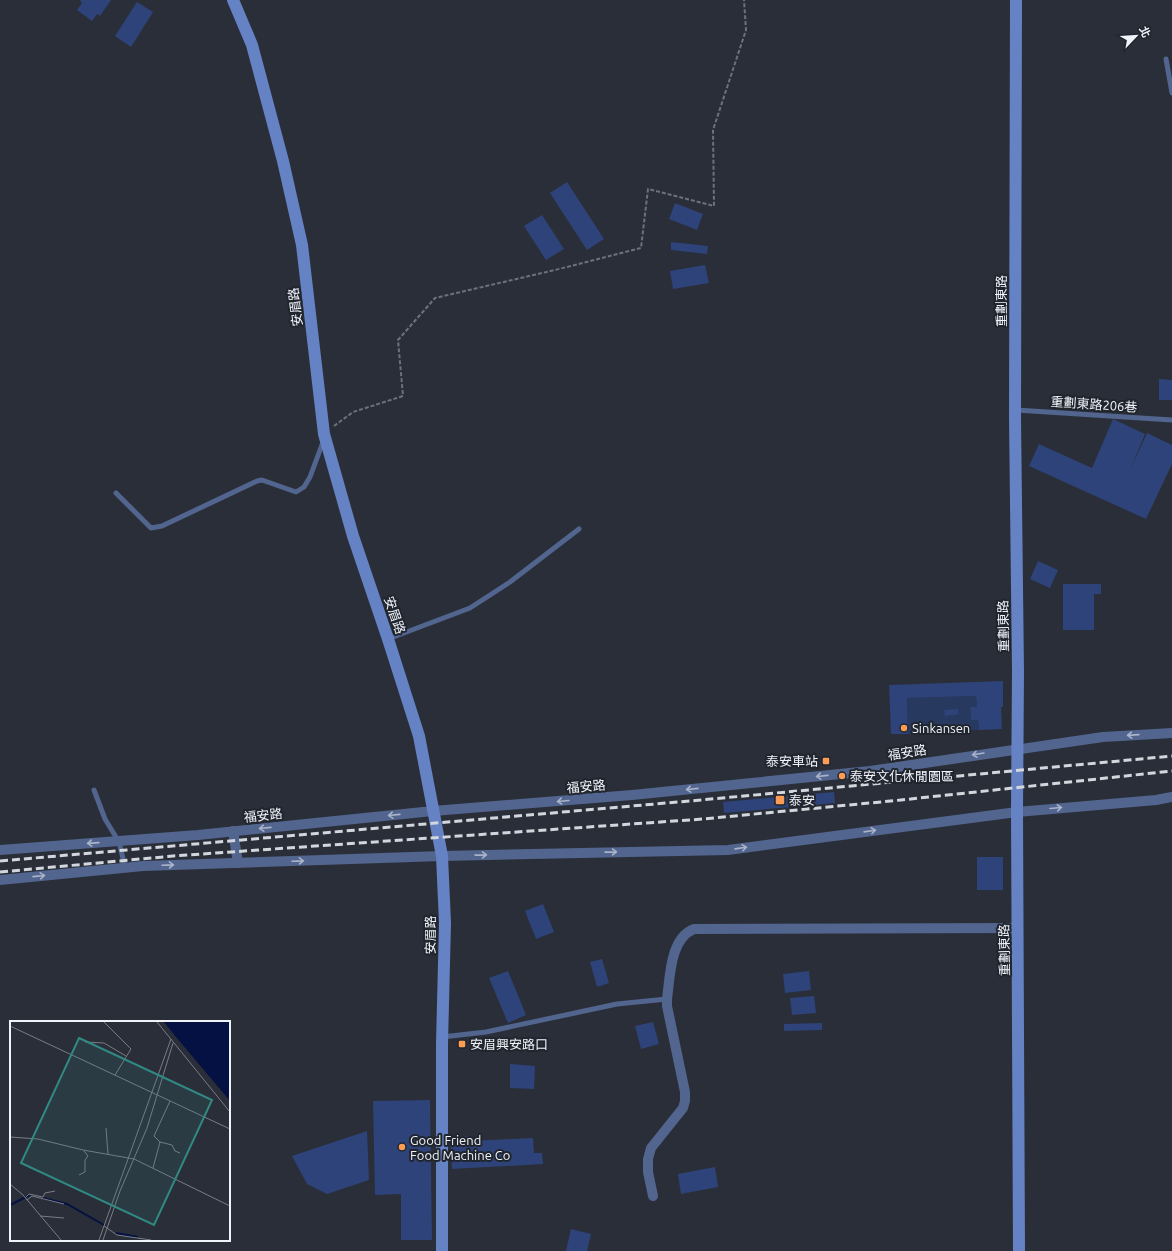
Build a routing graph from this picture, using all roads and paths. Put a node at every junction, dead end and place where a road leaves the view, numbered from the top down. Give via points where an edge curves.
1 (233, 0) edge
2 (744, 0) edge
3 (1016, 0) edge
4 (1166, 59) dead end
5 (1172, 94) edge
6 (1015, 410) junction
7 (1172, 420) edge
8 (324, 436) junction
9 (116, 492) dead end
10 (579, 529) dead end
11 (388, 639) junction
12 (1172, 733) edge
13 (1017, 749) junction
14 (94, 790) dead end
15 (1172, 797) edge
16 (433, 811) junction
17 (1017, 812) junction
18 (233, 831) junction
19 (119, 842) junction
20 (0, 850) edge
21 (442, 856) junction
22 (238, 863) junction
23 (125, 867) junction
24 (0, 880) edge
25 (1017, 928) junction
26 (667, 999) junction
27 (442, 1037) junction
28 (652, 1196) dead end
29 (442, 1251) edge
30 (1019, 1251) edge

1 - 8 street, 安眉路 via 252,45 302,245
2 - 8 path via 746,30 713,130 714,206 648,189 641,248 435,298 398,340 403,396 353,412
3 - 6 street, 重劃東路
4 - 5 lane
6 - 7 lane, 重劃東路206巷
6 - 13 street, 重劃東路
8 - 9 lane via 310,477 304,487 296,492 262,480 257,481 162,526 151,528
8 - 11 street, 安眉路 via 353,536
10 - 11 lane via 510,582 470,608
11 - 16 street, 安眉路 via 419,736
12 -> 13 street, 福安路 via 1103,737
13 -> 16 street, 福安路 via 870,771 632,795
13 - 17 street, 重劃東路
14 - 19 lane via 105,819
17 -> 15 street
16 -> 18 street, 福安路
16 - 21 street, 安眉路
21 -> 17 street via 728,850
17 - 25 street, 重劃東路
18 - 19 street, 福安路
18 - 22 street
19 -> 20 street, 福安路
19 - 23 lane
22 -> 21 street
21 - 27 street, 安眉路 via 445,923
23 -> 22 street
24 -> 23 street
25 - 26 street via 694,929 682,937 673,956
25 - 30 street, 重劃東路
26 - 27 lane via 617,1004 486,1032
26 - 28 street via 685,1101 683,1108 651,1148 648,1172
27 - 29 street, 安眉路

